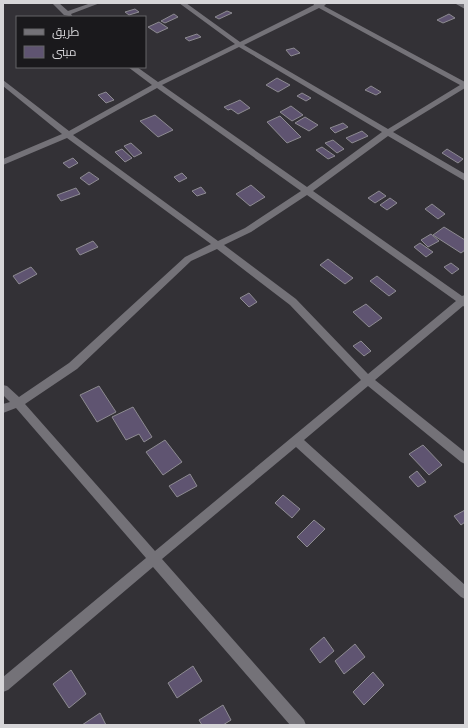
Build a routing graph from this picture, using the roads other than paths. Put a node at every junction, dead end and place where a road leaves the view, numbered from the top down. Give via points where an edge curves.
1 (55, 3) edge
2 (97, 3) edge
3 (182, 3) edge
4 (458, 3) edge
5 (319, 4) edge
6 (465, 7) edge
7 (68, 16) edge
8 (240, 45) junction
9 (133, 68) edge
10 (3, 82) edge
11 (157, 85) junction
12 (465, 85) edge
13 (388, 132) junction
14 (68, 135) junction
15 (3, 162) edge
16 (465, 178) edge
17 (307, 191) junction
18 (218, 245) junction
19 (464, 301) edge
20 (367, 380) junction
21 (3, 389) edge
22 (18, 403) junction
23 (3, 409) edge
24 (296, 440) junction
25 (465, 459) edge
26 (153, 559) junction
27 (465, 593) edge
28 (3, 685) edge
29 (299, 725) edge

1 - 7 street
2 - 7 street
3 - 8 street
4 - 6 street
5 - 8 street
5 - 12 street
8 - 11 street
8 - 13 street
9 - 11 street
10 - 14 street
11 - 14 street
11 - 17 street
12 - 13 street
13 - 16 street
13 - 17 street
14 - 15 street
14 - 18 street
17 - 18 street via 248,230
17 - 19 street
18 - 20 street via 293,302
18 - 22 street via 188,259 73,366
19 - 20 street
20 - 24 street
20 - 25 street
21 - 22 street
22 - 23 street
22 - 26 street
24 - 26 street
24 - 27 street
26 - 28 street
26 - 29 street

